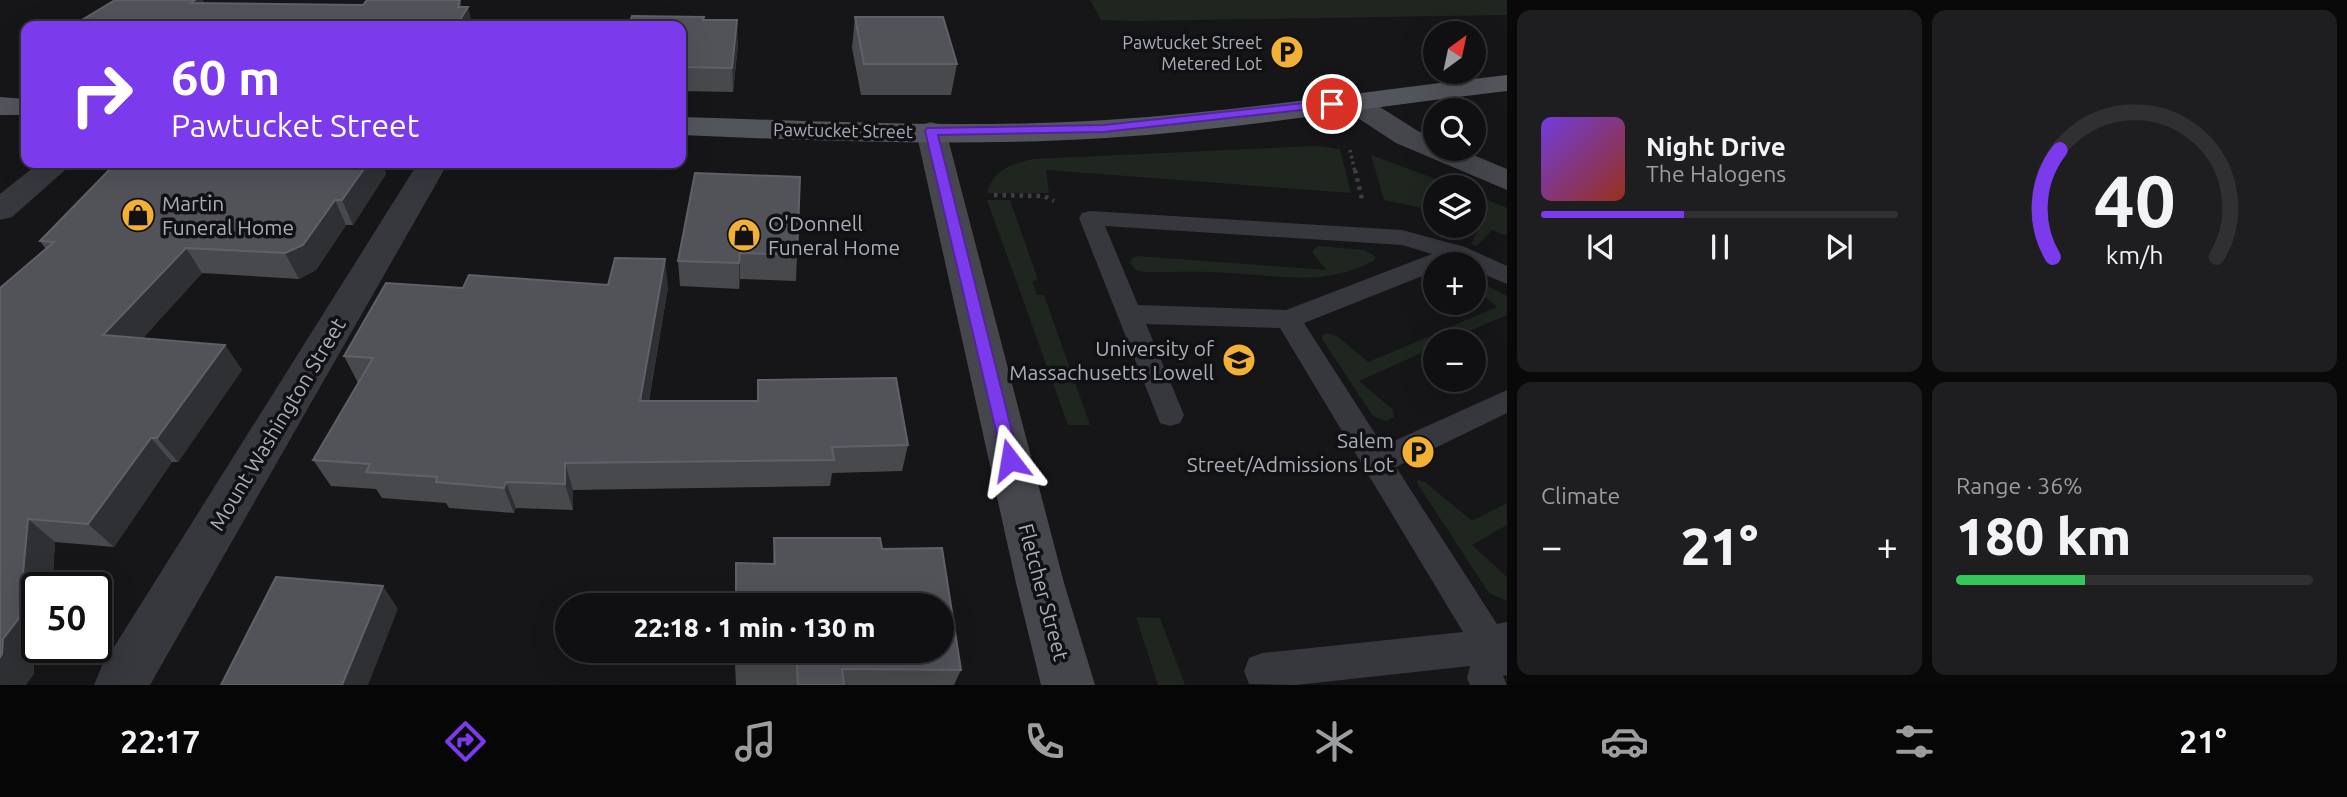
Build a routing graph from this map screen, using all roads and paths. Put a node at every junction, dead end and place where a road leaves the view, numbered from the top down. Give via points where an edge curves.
1 (1507, 83) edge
2 (1351, 101) junction
3 (0, 106) edge
4 (21, 107) edge
5 (686, 126) edge
6 (931, 131) junction
7 (1349, 144) dead end
8 (52, 168) edge
9 (430, 168) edge
10 (1507, 181) edge
11 (992, 195) dead end
12 (0, 209) edge
13 (1090, 218) junction
14 (1375, 236) junction
15 (1453, 252) edge
16 (1423, 266) edge
17 (1486, 266) edge
18 (1507, 276) edge
19 (1129, 314) junction
20 (1288, 318) junction
21 (1507, 401) edge
22 (1170, 415) dead end
23 (1377, 462) junction
24 (1502, 647) edge
25 (1262, 671) dead end
26 (121, 685) edge
27 (1068, 685) edge
28 (1489, 685) edge

1 - 2 main road, Pawtucket Street
2 - 6 main road, Pawtucket Street via 1104,129
2 - 10 main road via 1408,137
3 - 4 main road
5 - 6 main road, Pawtucket Street
6 - 27 main road, Fletcher Street
7 - 14 path
8 - 12 street
9 - 26 street, Mount Washington Street
11 - 13 path via 1044,196
13 - 14 lane
13 - 19 lane
14 - 15 lane
16 - 20 lane
17 - 18 lane
19 - 20 lane
19 - 22 lane
20 - 23 lane
21 - 23 lane
23 - 24 lane
24 - 25 lane
24 - 28 lane via 1485,678

